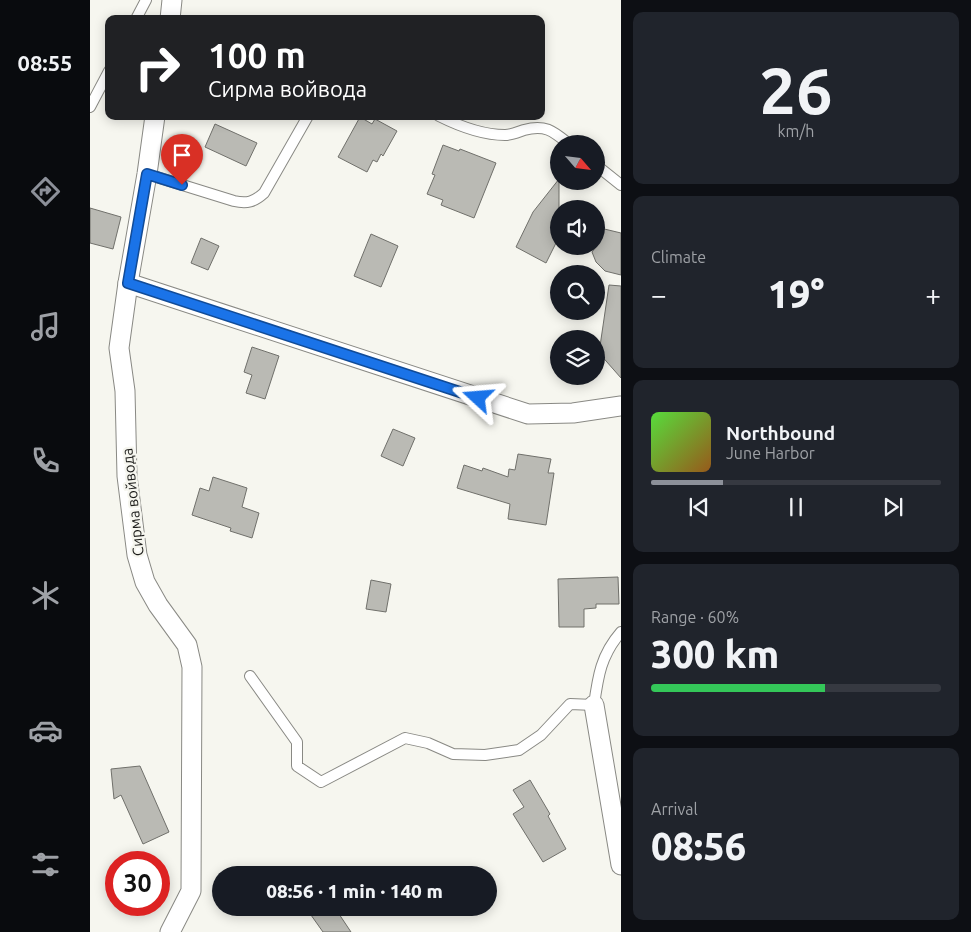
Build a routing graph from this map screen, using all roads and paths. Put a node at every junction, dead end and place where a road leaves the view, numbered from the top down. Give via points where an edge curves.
1 (146, 0) edge
2 (172, 0) edge
3 (138, 15) edge
4 (170, 15) edge
5 (105, 79) edge
6 (90, 107) edge
7 (154, 120) edge
8 (306, 120) edge
9 (447, 120) edge
10 (556, 135) edge
11 (605, 172) edge
12 (147, 174) junction
13 (621, 185) edge
14 (128, 283) junction
15 (621, 406) edge
16 (621, 632) edge
17 (250, 676) dead end
18 (594, 706) junction
19 (621, 865) edge
20 (170, 932) edge

1 - 3 lane
2 - 4 street
5 - 6 lane
7 - 12 street, Сирма войвода
8 - 12 lane via 264,193 255,201 234,201
9 - 10 lane via 482,132 507,135 545,128
11 - 13 lane
12 - 14 street, Сирма войвода
14 - 15 street via 528,414 573,413
14 - 20 street, Сирма войвода via 119,348 125,391 127,476 137,555 145,582 187,645 192,667 191,891
16 - 18 lane via 603,658
17 - 18 lane via 297,742 297,766 321,782 406,738 453,754 485,755 519,750 540,735 570,704
18 - 19 street

